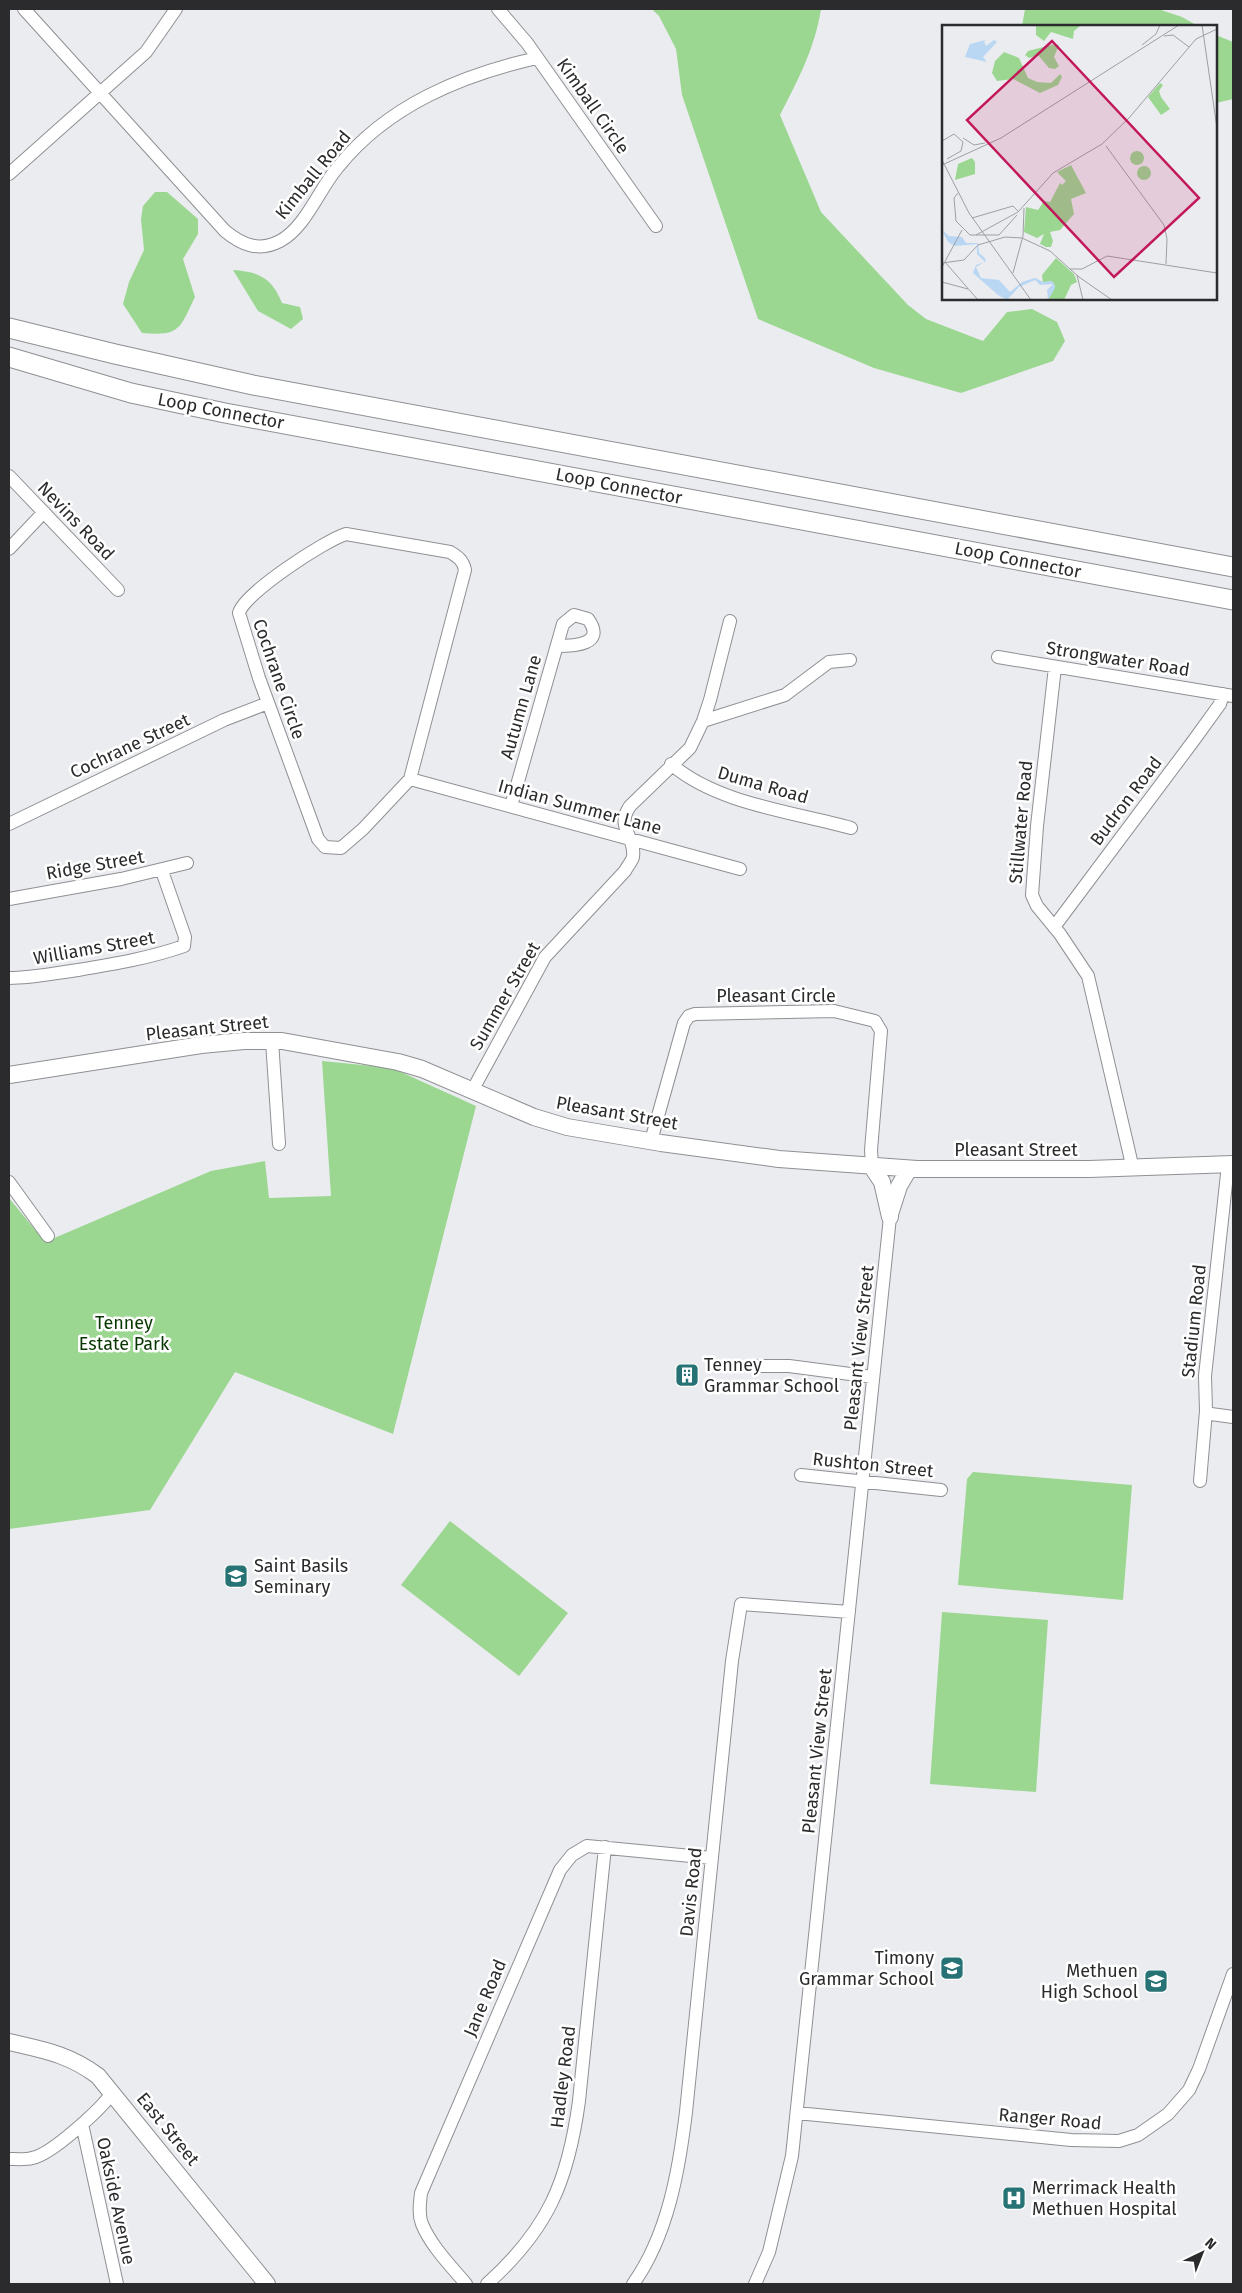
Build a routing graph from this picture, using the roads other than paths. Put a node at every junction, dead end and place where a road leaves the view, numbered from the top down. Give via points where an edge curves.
1 (24, 9) edge
2 (176, 9) edge
3 (498, 9) edge
4 (537, 58) junction
5 (99, 93) junction
6 (9, 174) edge
7 (656, 226) dead end
8 (9, 326) edge
9 (9, 357) edge
10 (9, 476) edge
11 (44, 512) junction
12 (9, 549) edge
13 (1233, 567) edge
14 (118, 590) dead end
15 (1233, 600) edge
16 (730, 621) dead end
17 (557, 646) dead end
18 (998, 657) dead end
19 (850, 660) dead end
20 (1055, 667) junction
21 (1228, 695) edge
22 (268, 702) junction
23 (703, 721) junction
24 (671, 764) junction
25 (410, 779) junction
26 (512, 806) junction
27 (9, 822) edge
28 (851, 828) dead end
29 (629, 837) junction
30 (188, 864) dead end
31 (740, 869) dead end
32 (162, 871) junction
33 (9, 899) edge
34 (1054, 927) junction
35 (9, 978) edge
36 (272, 1041) junction
37 (9, 1075) edge
38 (472, 1091) junction
39 (651, 1141) junction
40 (279, 1144) dead end
41 (1230, 1164) edge
42 (872, 1167) junction
43 (908, 1169) junction
44 (1132, 1169) junction
45 (9, 1182) edge
46 (890, 1216) junction
47 (48, 1236) dead end
48 (759, 1366) dead end
49 (873, 1377) junction
50 (1206, 1411) junction
51 (1233, 1417) edge
52 (801, 1475) dead end
53 (1200, 1480) dead end
54 (862, 1482) junction
55 (941, 1490) dead end
56 (849, 1612) junction
57 (605, 1847) junction
58 (712, 1858) junction
59 (1233, 1974) edge
60 (9, 2042) edge
61 (112, 2093) junction
62 (797, 2113) junction
63 (82, 2124) junction
64 (9, 2159) edge
65 (117, 2284) edge
66 (267, 2284) edge
67 (466, 2284) edge
68 (487, 2284) edge
69 (633, 2284) edge
70 (755, 2284) edge

1 - 5 street, Kimball Road
2 - 5 street via 146,52
3 - 4 street, Kimball Circle
4 - 5 street, Kimball Road via 457,81 412,104 370,134 338,167 293,231 281,240 258,247 247,246 224,231
4 - 7 street, Kimball Circle
5 - 6 street
8 - 13 highway, Loop Connector via 45,338 253,385
9 - 15 highway, Loop Connector via 131,393 225,413
10 - 11 street, Nevins Road
11 - 12 street
11 - 14 street, Nevins Road
16 - 23 street, Summer Street
17 - 26 street, Autumn Lane
18 - 20 street, Strongwater Road
19 - 23 street via 829,662 784,695
20 - 21 street, Strongwater Road
20 - 34 street, Stillwater Road via 1032,883 1032,895 1037,906
21 - 34 street, Budron Road
22 - 25 street, Cochrane Circle via 318,839 325,847 341,848
22 - 25 street, Cochrane Circle via 239,612 250,597 297,561 346,534 450,552 464,563 463,582
22 - 27 street, Cochrane Street
23 - 24 street, Summer Street via 690,748
24 - 28 street, Duma Road via 693,781 726,795
24 - 29 street, Summer Street via 624,814
25 - 26 street, Indian Summer Lane
26 - 29 street, Indian Summer Lane
29 - 31 street, Indian Summer Lane
29 - 38 street, Summer Street via 633,856 625,871 545,957
30 - 32 street, Ridge Street
32 - 33 street, Ridge Street
32 - 35 street, Williams Street via 185,937 184,946 117,963 35,977
34 - 44 street, Stillwater Road via 1088,976
36 - 37 main road, Pleasant Street via 201,1046
36 - 38 main road, Pleasant Street via 398,1062
36 - 40 street
38 - 39 main road, Pleasant Street via 547,1121
39 - 42 main road, Pleasant Street
39 - 42 street, Pleasant Circle via 684,1023 689,1016 834,1011 874,1020 881,1031
41 - 44 main road, Pleasant Street
41 - 50 street, Stadium Road via 1205,1376
42 - 43 main road, Pleasant Street
42 - 46 main road via 882,1182
43 - 44 main road, Pleasant Street
43 - 46 main road
45 - 47 street
46 - 49 street, Pleasant View Street
48 - 49 street via 789,1366
49 - 54 street, Pleasant View Street
50 - 51 street
50 - 53 street, Stadium Road
52 - 54 street, Rushton Street
54 - 55 street, Rushton Street
54 - 56 street, Pleasant View Street
56 - 58 street, Davis Road via 741,1604
56 - 62 street, Pleasant View Street
57 - 58 street, Jane Road
57 - 67 street, Jane Road via 587,1846 578,1850 560,1870 421,2193 419,2211 422,2224
57 - 68 street, Hadley Road via 579,2101 568,2161 546,2216 526,2245
58 - 69 street, Davis Road via 678,2166 655,2243
59 - 62 street, Ranger Road via 1189,2090 1168,2114 1138,2135 1119,2141 1071,2140
60 - 61 main road, East Street via 64,2055 83,2064
61 - 63 street via 104,2106
61 - 66 main road, East Street
62 - 70 street, Pleasant View Street via 783,2200 769,2252
63 - 64 street via 33,2158
63 - 65 street, Oakside Avenue

